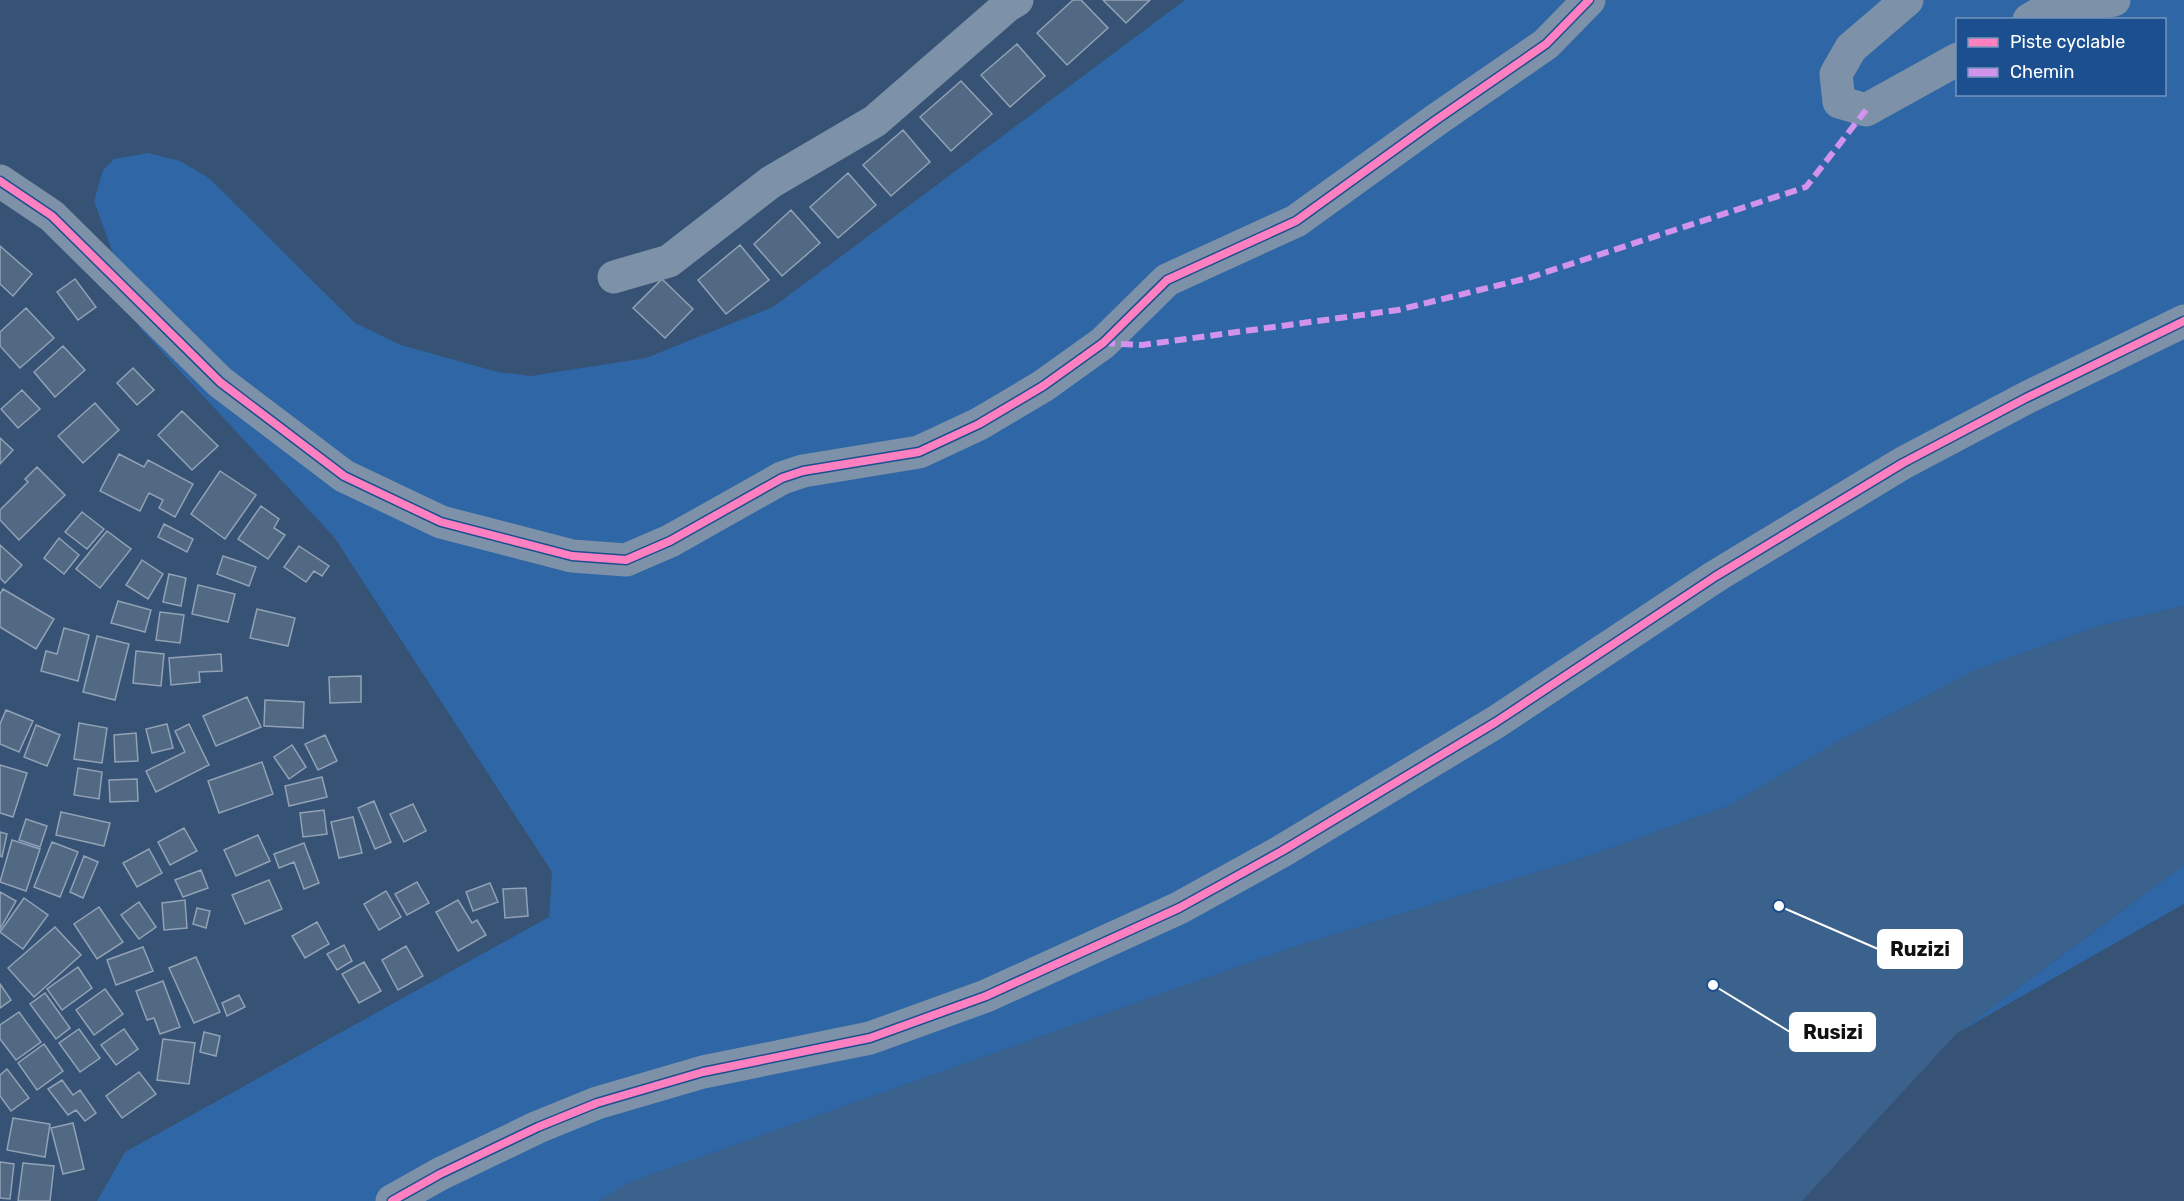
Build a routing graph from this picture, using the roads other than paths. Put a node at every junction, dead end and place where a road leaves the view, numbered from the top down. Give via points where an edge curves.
1 (1017, 0) edge
2 (1589, 0) edge
3 (1907, 0) edge
4 (2114, 0) edge
5 (2032, 18) edge
6 (1956, 60) edge
7 (0, 181) edge
8 (614, 278) dead end
9 (2184, 321) edge
10 (392, 1201) edge

1 - 8 street via 875,122 771,182 669,261
2 - 7 street via 1546,44 1296,221 1167,280 1103,343 1043,386 979,424 919,452 782,478 670,541 627,560 572,556 441,522 344,476 220,382 52,216
3 - 6 street via 1851,48 1836,74 1839,102 1866,110
4 - 5 street via 2049,8
9 - 10 street via 1904,463 1716,576 1496,722 1179,908 986,996 870,1038 704,1072 597,1103 538,1127

